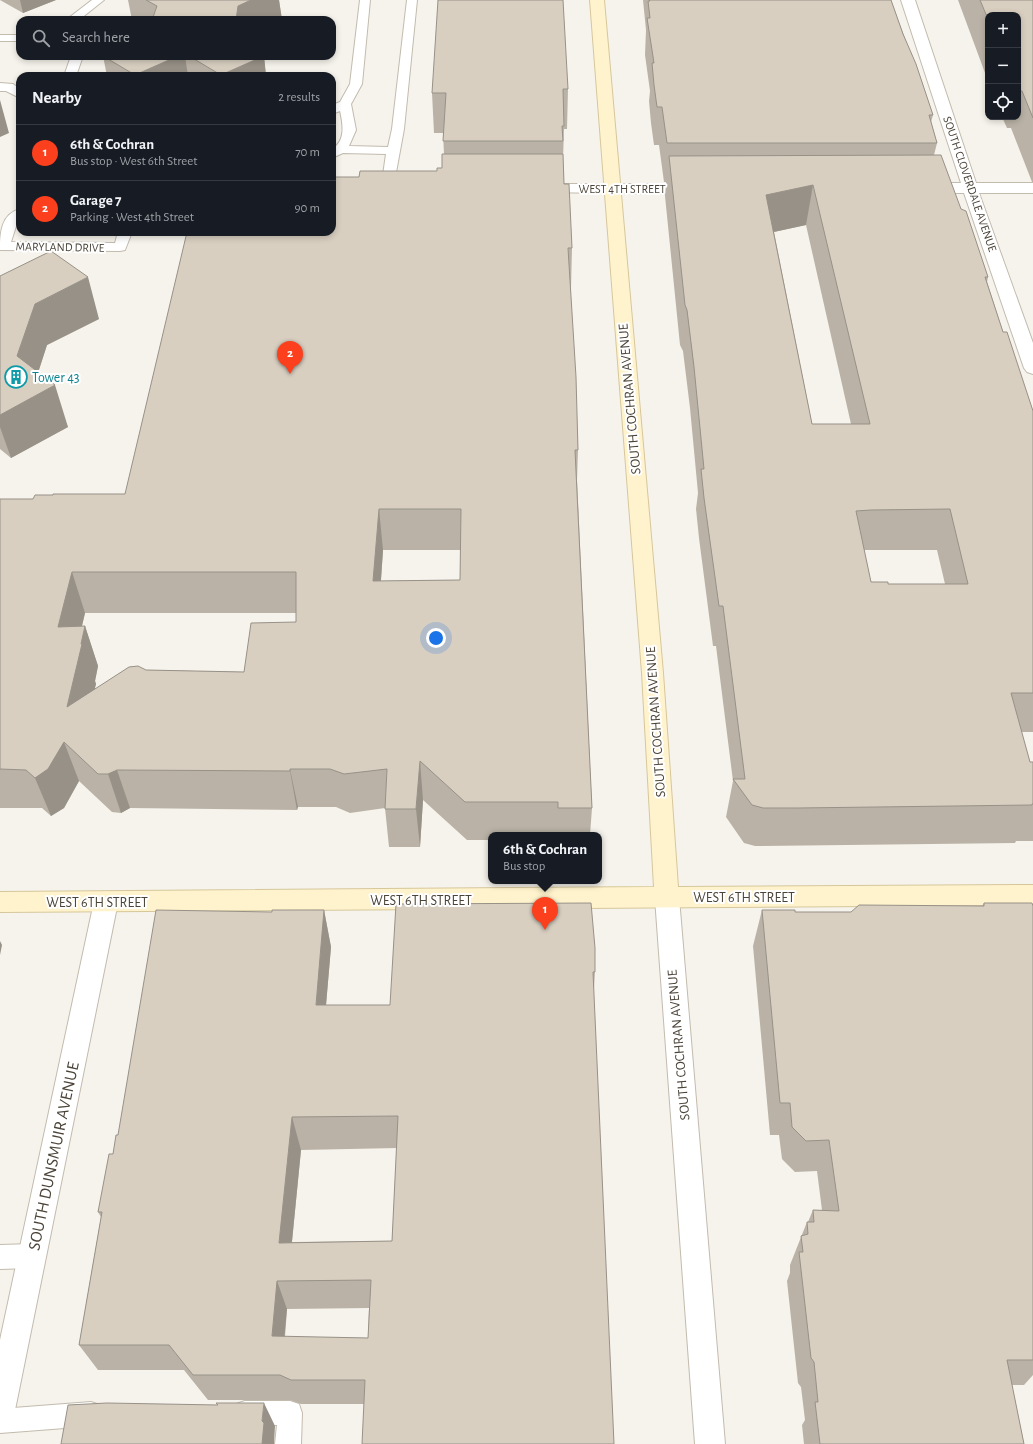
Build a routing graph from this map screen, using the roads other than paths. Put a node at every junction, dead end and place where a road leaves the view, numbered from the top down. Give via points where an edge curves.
1 (99, 0) edge
2 (366, 0) edge
3 (412, 0) edge
4 (598, 0) edge
5 (908, 0) edge
6 (77, 16) edge
7 (0, 38) edge
8 (16, 38) edge
9 (76, 60) edge
10 (71, 72) edge
11 (0, 87) edge
12 (16, 91) edge
13 (345, 104) junction
14 (336, 108) edge
15 (393, 151) junction
16 (337, 152) edge
17 (906, 188) edge
18 (971, 188) junction
19 (1033, 188) edge
20 (387, 189) junction
21 (402, 189) edge
22 (525, 189) edge
23 (711, 189) edge
24 (611, 190) junction
25 (374, 192) edge
26 (16, 216) edge
27 (124, 236) edge
28 (1, 246) edge
29 (1033, 368) edge
30 (1033, 895) edge
31 (667, 898) junction
32 (0, 902) edge
33 (106, 902) junction
34 (32, 1256) junction
35 (0, 1257) edge
36 (0, 1410) edge
37 (114, 1413) edge
38 (221, 1413) edge
39 (0, 1421) edge
40 (288, 1444) edge
41 (710, 1444) edge

1 - 6 lane
2 - 13 lane via 356,84
3 - 15 lane via 398,129
4 - 24 street, SOUTH COCHRAN AVENUE
5 - 18 street, SOUTH CLOVERDALE AVENUE
7 - 8 lane
9 - 10 lane
11 - 12 lane via 9,87
13 - 14 lane
13 - 16 lane via 350,130
15 - 16 lane
15 - 20 lane
17 - 18 street
18 - 19 street
18 - 29 street, SOUTH CLOVERDALE AVENUE
20 - 21 lane
20 - 25 lane
22 - 24 street, WEST 4TH STREET
23 - 24 street, WEST 4TH STREET
24 - 31 street, SOUTH COCHRAN AVENUE via 648,615
26 - 28 lane via 12,218
27 - 28 lane, MARYLAND DRIVE via 120,247
30 - 31 street, WEST 6TH STREET
31 - 33 street, WEST 6TH STREET
31 - 41 street, SOUTH COCHRAN AVENUE
32 - 33 street, WEST 6TH STREET
33 - 34 street, SOUTH DUNSMUIR AVENUE
34 - 35 lane
34 - 36 street, SOUTH DUNSMUIR AVENUE
37 - 39 lane
38 - 40 lane via 290,1413

